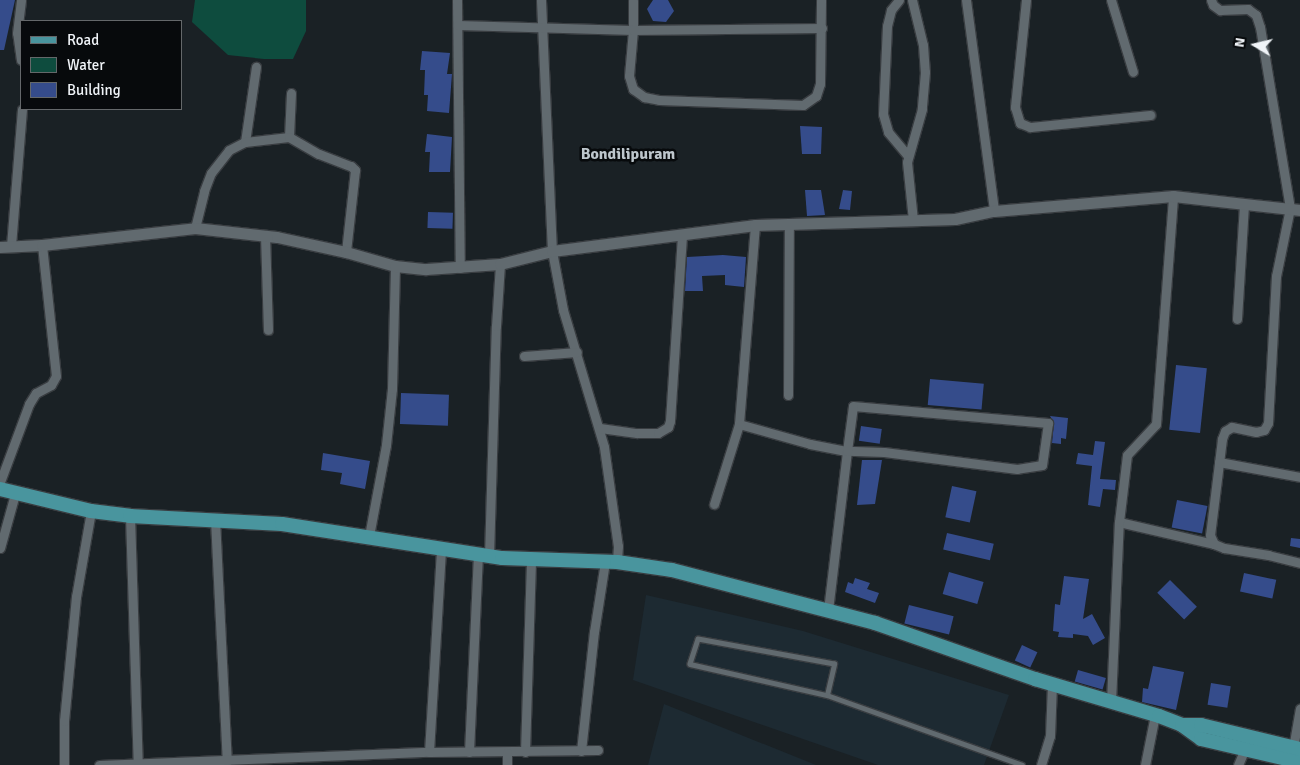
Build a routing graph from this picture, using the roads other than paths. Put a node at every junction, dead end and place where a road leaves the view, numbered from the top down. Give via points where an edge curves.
1 (22, 0) edge
2 (457, 0) edge
3 (541, 0) edge
4 (633, 0) edge
5 (821, 0) edge
6 (899, 0) edge
7 (912, 0) edge
8 (966, 0) edge
9 (1026, 0) edge
10 (1111, 0) edge
11 (1211, 0) edge
12 (458, 25) junction
13 (541, 26) junction
14 (822, 28) junction
15 (634, 30) junction
16 (20, 53) edge
17 (256, 67) dead end
18 (1132, 72) dead end
19 (291, 93) dead end
20 (22, 110) edge
21 (1150, 115) dead end
22 (289, 137) junction
23 (245, 142) junction
24 (908, 156) junction
25 (1173, 196) junction
26 (1244, 203) junction
27 (1295, 209) edge
28 (994, 211) junction
29 (913, 220) junction
30 (789, 223) junction
31 (755, 225) junction
32 (195, 228) junction
33 (265, 235) junction
34 (682, 236) junction
35 (42, 245) junction
36 (5, 247) edge
37 (552, 251) junction
38 (346, 252) junction
39 (500, 264) junction
40 (395, 266) junction
41 (460, 268) junction
42 (1237, 319) dead end
43 (268, 330) dead end
44 (576, 352) junction
45 (524, 356) dead end
46 (788, 395) dead end
47 (739, 424) junction
48 (600, 428) junction
49 (847, 451) junction
50 (1219, 462) junction
51 (1300, 477) edge
52 (0, 482) edge
53 (0, 489) edge
54 (15, 494) junction
55 (714, 504) dead end
56 (91, 511) junction
57 (130, 516) junction
58 (215, 519) junction
59 (1119, 522) junction
60 (369, 536) junction
61 (1214, 544) junction
62 (0, 548) edge
63 (441, 549) junction
64 (484, 555) junction
65 (531, 559) junction
66 (611, 562) junction
67 (1300, 564) edge
68 (828, 610) junction
69 (1052, 683) junction
70 (828, 695) junction
71 (1110, 702) junction
72 (1300, 709) edge
73 (1155, 715) junction
74 (1182, 725) junction
75 (1296, 748) edge
76 (598, 750) dead end
77 (581, 751) junction
78 (1244, 751) junction
79 (429, 752) junction
80 (469, 752) junction
81 (525, 752) junction
82 (507, 753) junction
83 (376, 754) junction
84 (227, 760) junction
85 (325, 760) edge
86 (273, 762) edge
87 (1300, 762) edge
88 (138, 764) edge
89 (64, 765) edge
90 (99, 765) edge
91 (377, 765) edge
92 (507, 765) edge
93 (1022, 765) edge
94 (1041, 765) edge
95 (1145, 765) edge
96 (1238, 765) edge

1 - 16 street via 17,33
2 - 12 street
3 - 13 street
4 - 15 street
5 - 14 street
6 - 24 street via 887,26 883,114 888,132
7 - 24 street via 923,45 925,84 922,109
8 - 28 street
9 - 21 street via 1015,107 1020,123 1030,127
10 - 18 street
11 - 27 street via 1213,6 1220,10 1248,9 1256,15
12 - 13 street
12 - 41 street
13 - 15 street
13 - 37 street
14 - 15 street
14 - 15 street via 820,84 816,96 804,105 644,97 633,89 629,76
17 - 23 street
19 - 22 street
20 - 36 street
22 - 23 street
22 - 38 street via 355,170
23 - 32 street via 229,150 211,173
24 - 29 street
25 - 26 street
25 - 28 street
25 - 59 street via 1156,424 1127,455
26 - 27 street
26 - 42 street
27 - 50 street via 1276,276 1268,424 1264,430 1256,432 1232,427 1225,431
28 - 29 street via 956,219
29 - 30 street
30 - 31 street
30 - 46 street
31 - 34 street
31 - 47 street
32 - 33 street
32 - 35 street
33 - 38 street
33 - 43 street
34 - 37 street
34 - 48 street via 668,427 658,433
35 - 36 street
35 - 52 street via 56,376 51,385 39,391 29,404
37 - 39 street
37 - 44 street via 563,310
38 - 40 street
39 - 41 street
39 - 64 street
40 - 41 street
40 - 60 street via 392,388 386,445
44 - 45 street
44 - 48 street
47 - 49 street
47 - 55 street
48 - 66 street via 614,513
49 - 49 street via 853,406 1048,424 1042,465 1017,469 884,452
49 - 68 street
50 - 51 street
50 - 61 street via 1210,535
53 - 54 main road
54 - 56 main road
54 - 62 street
56 - 57 main road
56 - 89 street via 76,598 64,721
57 - 58 main road
57 - 88 street
58 - 60 main road
58 - 84 street
59 - 61 street
59 - 71 street
60 - 63 main road
61 - 67 street
63 - 64 main road
63 - 79 street
64 - 65 main road
64 - 80 street
65 - 66 main road
65 - 81 street
66 - 68 main road via 672,570
66 - 77 street via 594,632
68 - 69 main road
69 - 71 main road
69 - 94 street via 1050,736
70 - 70 lane via 690,664 698,639 834,664
70 - 93 lane
71 - 73 main road
72 - 75 street
73 - 74 main road
73 - 95 street
74 - 75 main road via 1201,725
74 - 78 main road via 1200,739
76 - 77 street
77 - 81 street
78 - 87 main road
78 - 96 street
79 - 80 street
79 - 83 street
80 - 82 street
81 - 82 street
82 - 92 street
83 - 85 street
83 - 91 street
84 - 86 street
84 - 88 street
85 - 86 street
88 - 90 street

